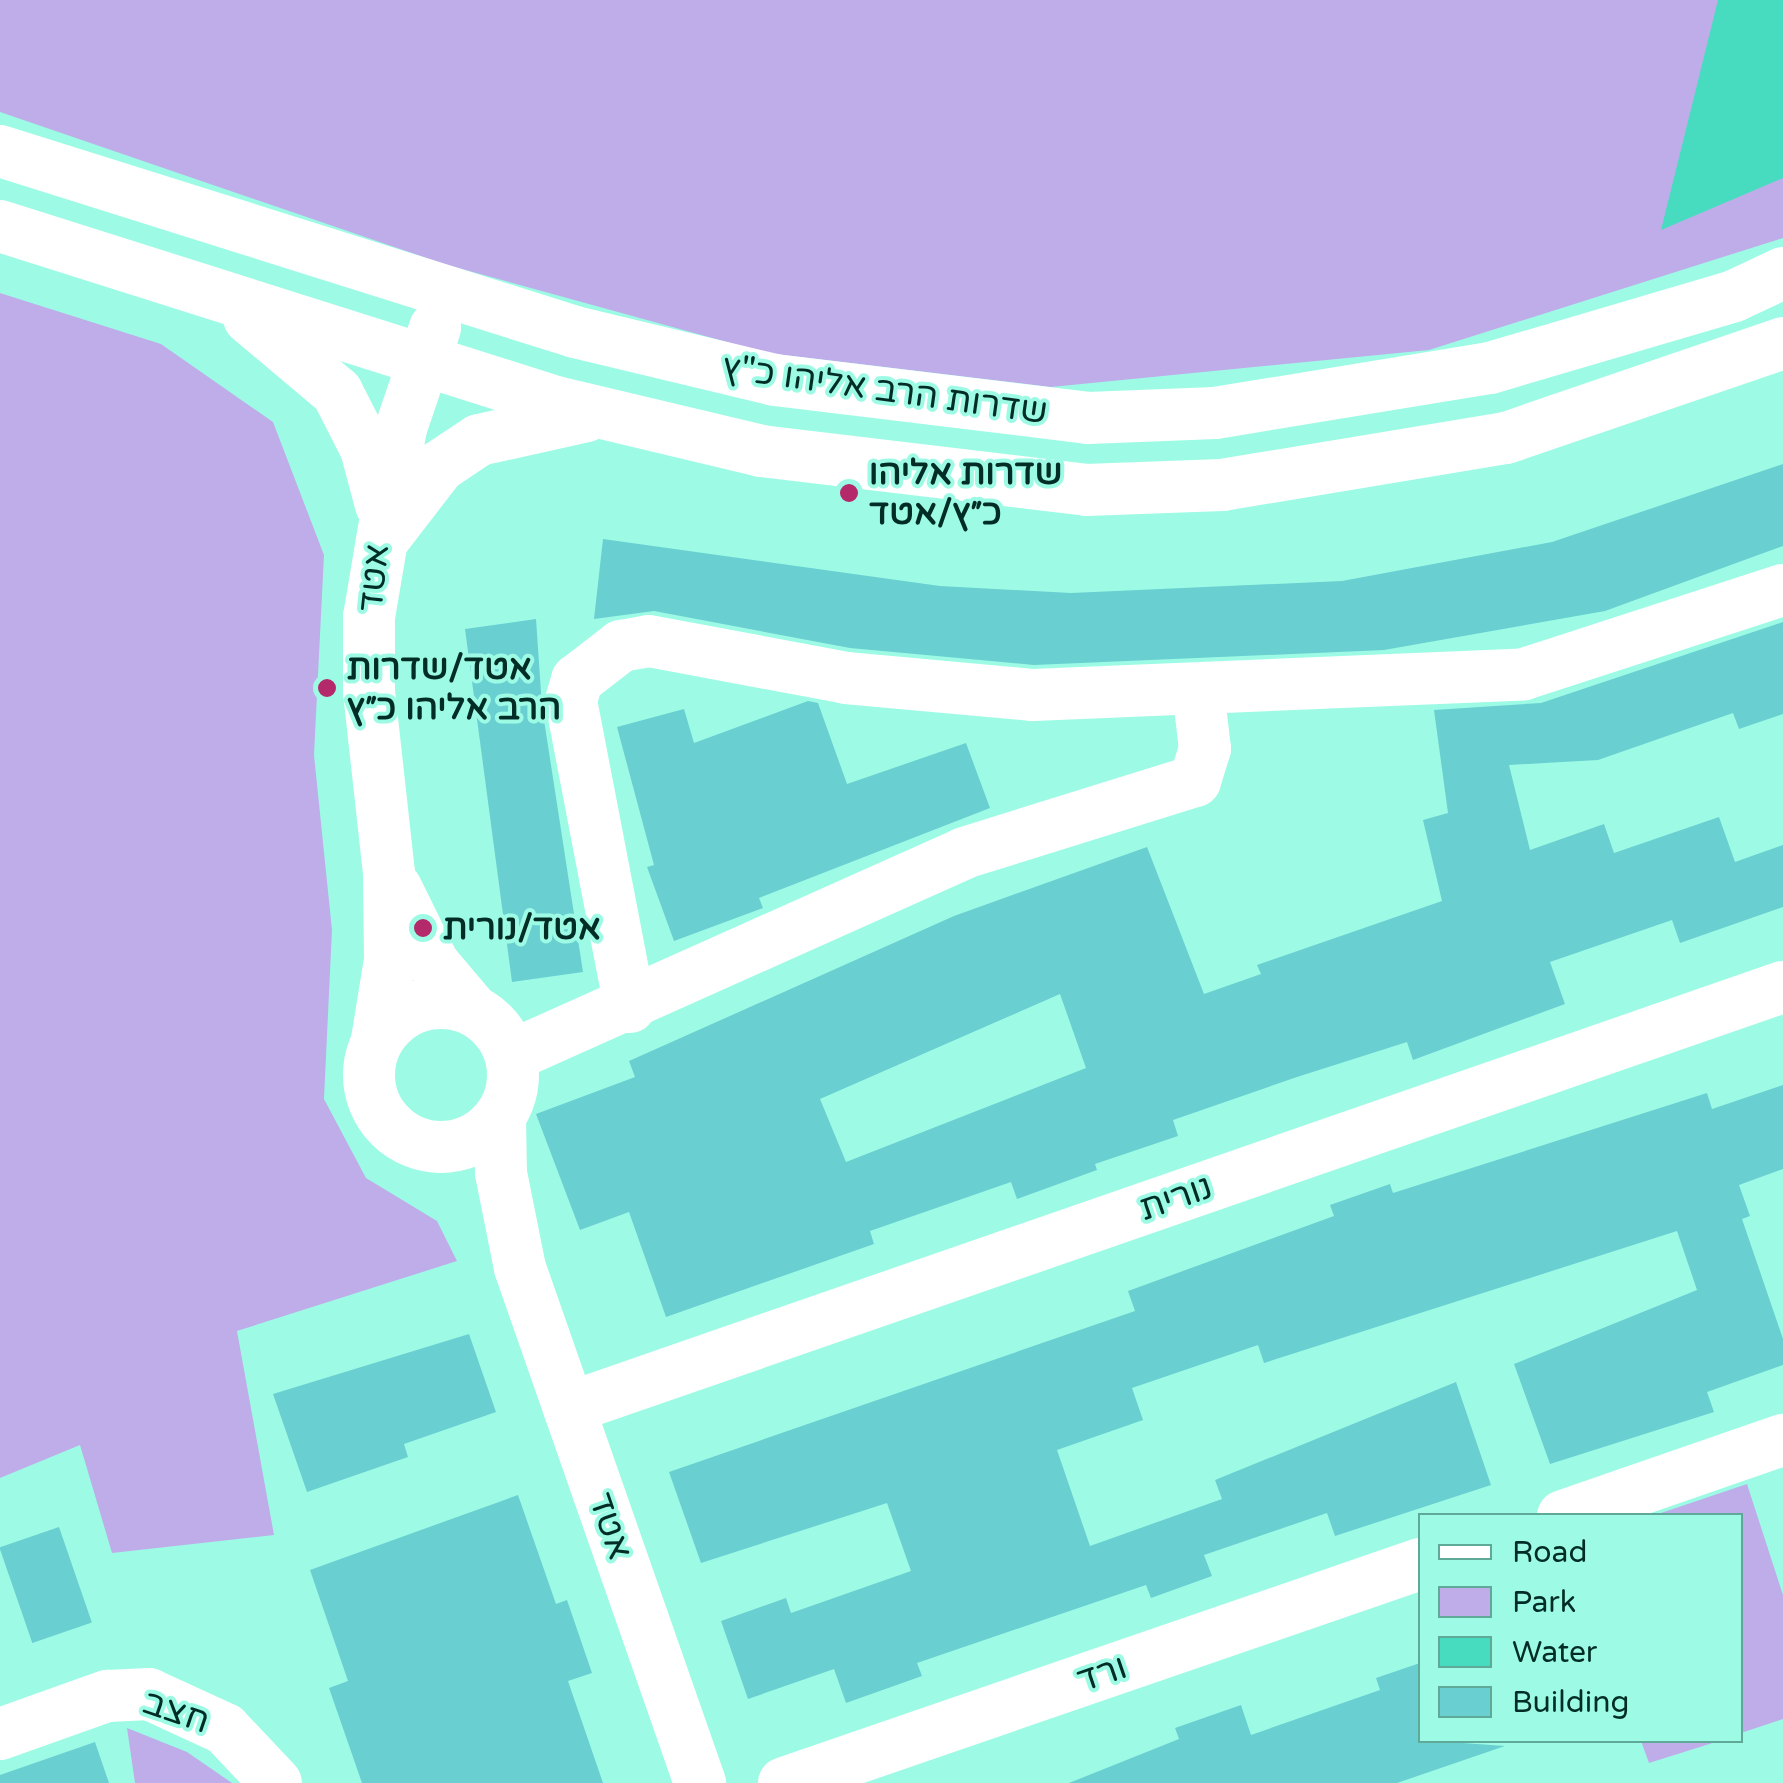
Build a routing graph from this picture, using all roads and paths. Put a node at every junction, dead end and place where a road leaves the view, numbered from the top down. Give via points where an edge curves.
1 (0, 151) edge
2 (0, 226) edge
3 (1783, 273) edge
4 (447, 292) junction
5 (220, 296) junction
6 (1783, 343) edge
7 (425, 360) junction
8 (605, 414) junction
9 (379, 531) junction
10 (1783, 590) edge
11 (1198, 689) junction
12 (389, 873) junction
13 (1783, 988) edge
14 (630, 1007) junction
15 (471, 1008) junction
16 (377, 1040) junction
17 (512, 1056) junction
18 (500, 1118) junction
19 (420, 1144) junction
20 (520, 1268) junction
21 (569, 1408) junction
22 (1783, 1440) edge
23 (1572, 1513) edge
24 (1418, 1565) edge
25 (0, 1734) edge
26 (276, 1783) edge
27 (700, 1783) edge
28 (784, 1783) edge

1 - 4 street, שדרות הרב אליהו כ"ץ
2 - 5 street, שדרות הרב אליהו כ"ץ
3 - 4 street, שדרות הרב אליהו כ"ץ via 1734,296 1490,368 1215,413 1088,418 774,380
4 - 7 street, אטד
5 - 7 street, שדרות הרב אליהו כ"ץ
5 - 9 street via 337,392 366,449
6 - 8 street, שדרות הרב אליהו כ"ץ via 1506,438 1222,486 1086,490 930,476 761,451
7 - 8 street, שדרות הרב אליהו כ"ץ
7 - 9 street, אטד
8 - 9 street via 479,440 440,466
9 - 12 street, אטד via 369,692
10 - 11 street via 1524,674
11 - 14 street via 1205,749 1195,781 964,853
11 - 14 street via 1033,696 846,678 649,641 600,655 577,680 573,724
12 - 15 street, אטד via 433,963
12 - 16 street, אטד via 390,960
13 - 21 street, נורית
14 - 17 street
15 - 16 street via 424,1004
15 - 17 street via 503,1036
16 - 19 street via 369,1074 377,1108
17 - 18 street via 514,1078
18 - 19 street via 464,1144
18 - 20 street, אטד via 501,1172
19 - 20 street, אטד via 475,1188
20 - 21 street, אטד
21 - 27 street, אטד
22 - 23 street
24 - 28 street, ורד
25 - 26 street, חצב via 107,1696 149,1694 224,1729

